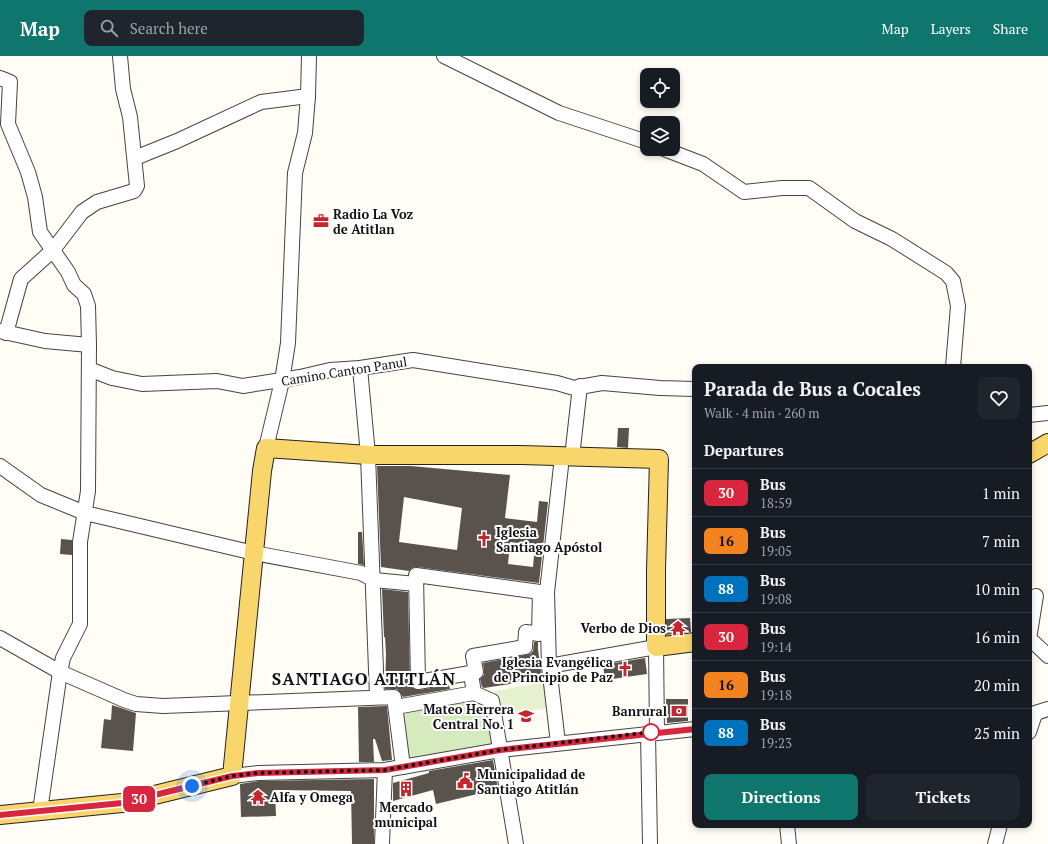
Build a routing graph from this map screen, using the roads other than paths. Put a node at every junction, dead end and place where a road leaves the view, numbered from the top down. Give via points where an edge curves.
1 (120, 56) edge
2 (309, 56) edge
3 (444, 56) edge
4 (0, 78) edge
5 (308, 96) junction
6 (640, 140) edge
7 (680, 155) edge
8 (135, 158) junction
9 (52, 250) junction
10 (3, 332) edge
11 (89, 345) junction
12 (953, 364) edge
13 (360, 368) junction
14 (89, 369) junction
15 (282, 381) junction
16 (580, 386) junction
17 (692, 389) edge
18 (1048, 413) edge
19 (1032, 415) edge
20 (1048, 443) edge
21 (266, 448) junction
22 (1032, 452) edge
23 (368, 455) junction
24 (567, 457) junction
25 (0, 466) edge
26 (85, 513) junction
27 (254, 553) junction
28 (374, 580) junction
29 (416, 584) junction
30 (1038, 594) edge
31 (1032, 624) edge
32 (0, 638) edge
33 (692, 642) edge
34 (1032, 642) edge
35 (656, 647) junction
36 (1048, 656) edge
37 (550, 666) junction
38 (60, 672) junction
39 (471, 674) junction
40 (474, 693) junction
41 (377, 697) junction
42 (239, 702) junction
43 (396, 707) junction
44 (1037, 713) edge
45 (1032, 725) edge
46 (692, 729) edge
47 (652, 732) junction
48 (558, 743) junction
49 (500, 750) junction
50 (403, 767) junction
51 (385, 770) junction
52 (232, 776) junction
53 (40, 811) junction
54 (0, 815) edge
55 (787, 828) edge
56 (999, 828) edge
57 (382, 844) edge
58 (516, 844) edge
59 (650, 844) edge
60 (789, 844) edge
61 (995, 844) edge

1 - 8 street
2 - 5 street
3 - 6 street via 559,113
4 - 9 street via 10,82 8,124 30,178 40,232
5 - 8 street via 261,102
5 - 15 street via 305,133 295,174 288,335
7 - 12 street via 704,164 744,192 810,188 855,221 892,238 946,272 953,281 958,306
8 - 9 street via 137,186 134,191 97,202 82,212
9 - 10 street via 21,278
9 - 11 street via 74,285 84,294 88,306
10 - 11 street via 45,341
11 - 14 street
13 - 15 street, Camino Canton Panul via 330,370
13 - 16 street, Camino Canton Panul via 413,360 574,388
13 - 23 street
14 - 15 street, Camino Canton Panul via 112,378 142,384 217,380 243,386
14 - 26 street via 88,491
15 - 21 street
16 - 17 street, Camino Canton Panul via 602,383
16 - 24 street
18 - 19 street
20 - 22 main road
21 - 23 main road
21 - 27 main road
23 - 24 main road
23 - 28 street
24 - 35 main road via 659,459
24 - 37 street via 547,592
25 - 26 street via 41,495
26 - 27 street
26 - 38 street via 80,542 80,624 63,658
27 - 28 street via 361,573
27 - 42 main road
28 - 29 street
28 - 41 street
29 - 39 street via 418,682
29 - 39 street via 416,575 540,592 539,634 526,632 525,647 473,656 476,672
30 - 31 street
32 - 38 street
33 - 35 main road
34 - 36 street
35 - 37 street
35 - 47 street
37 - 48 street
38 - 42 street via 136,704 163,706
38 - 53 street
39 - 40 street
40 - 43 street
40 - 49 street via 492,701
41 - 42 street
41 - 43 street via 394,697
42 - 52 main road
43 - 50 street
44 - 45 street
46 - 47 street
47 - 48 street
47 - 59 street
48 - 49 street
49 - 50 street
49 - 58 street
50 - 51 street
51 - 52 street
51 - 57 street
52 - 53 main road via 122,803
53 - 54 main road
55 - 60 street
56 - 61 street

